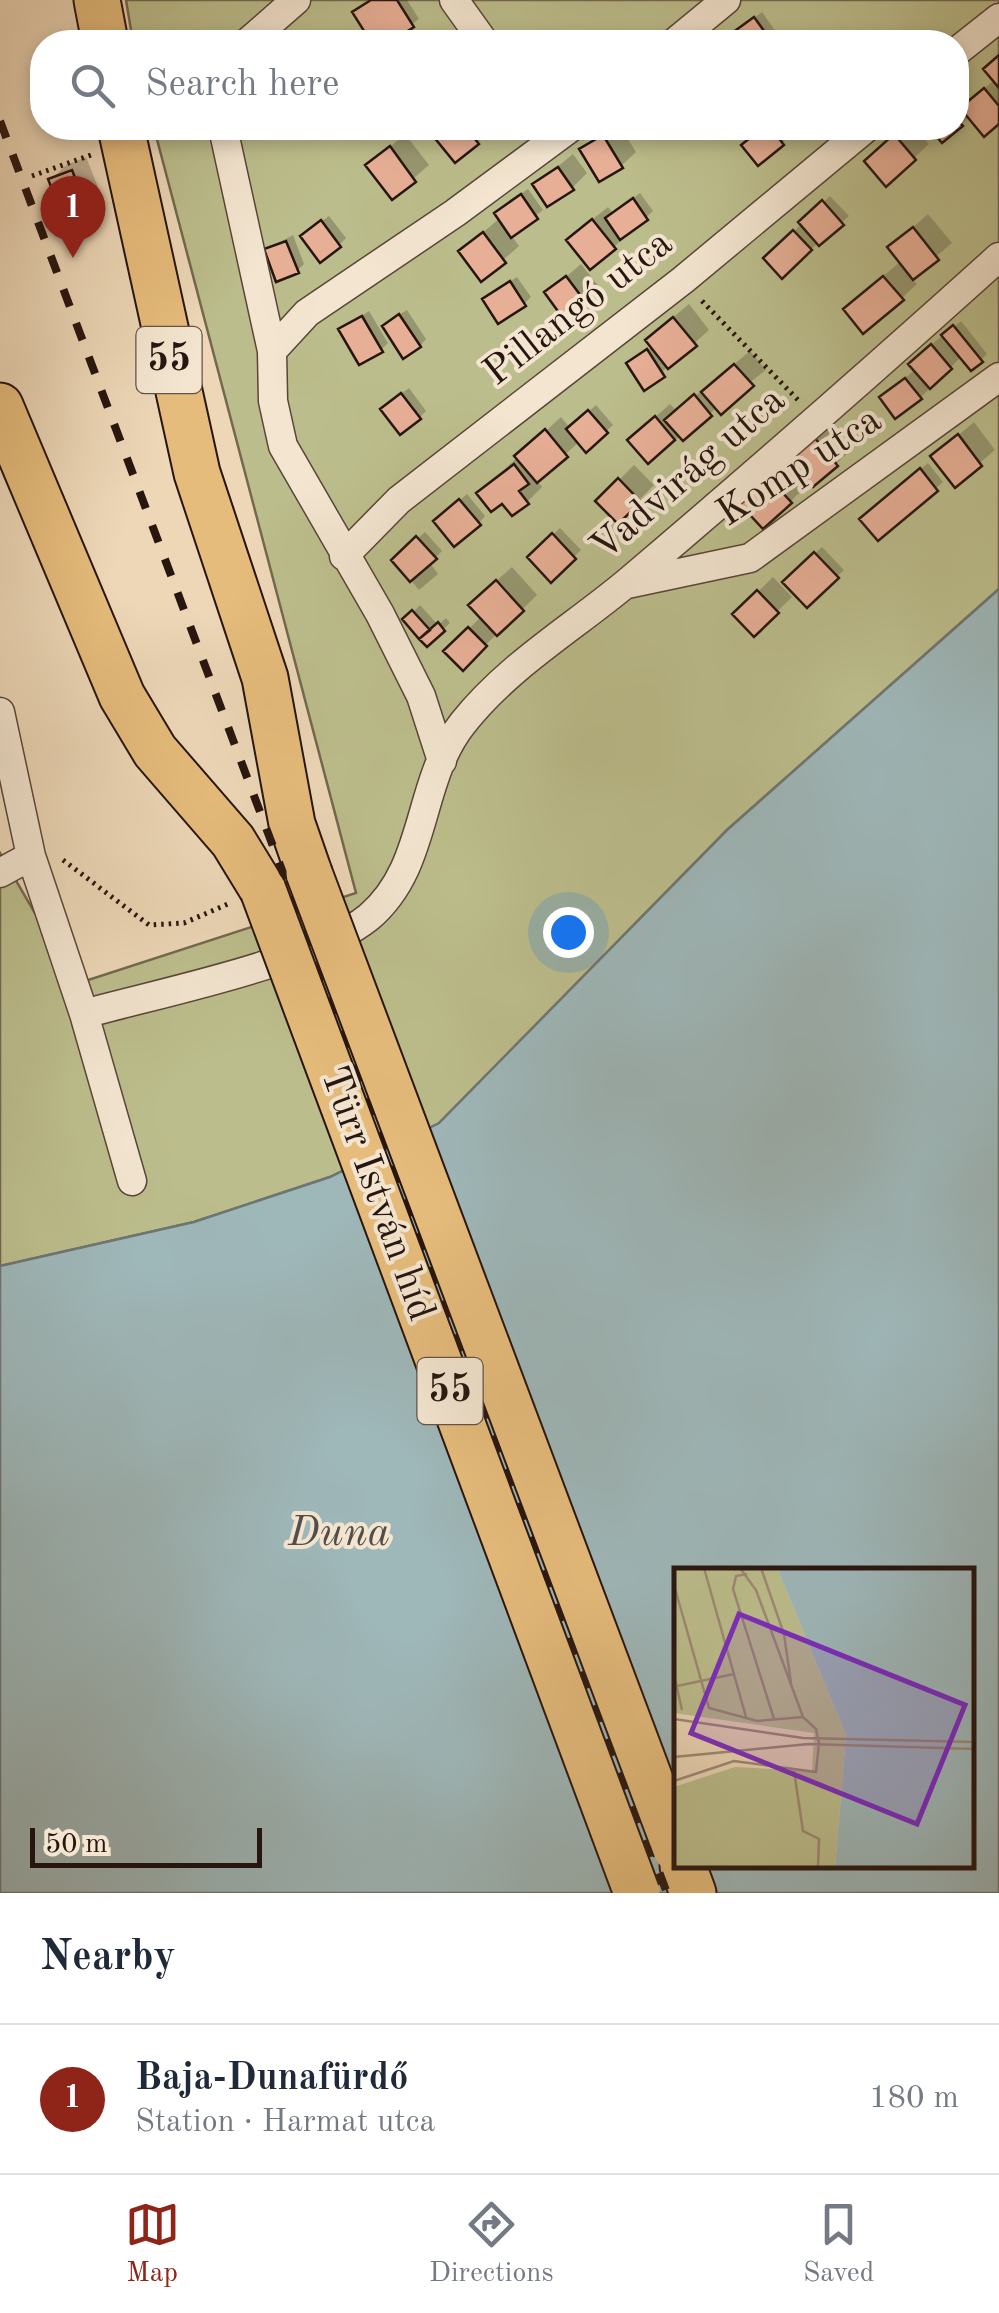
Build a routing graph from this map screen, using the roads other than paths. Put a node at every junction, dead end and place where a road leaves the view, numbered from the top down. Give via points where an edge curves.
1 (98, 0) edge
2 (296, 0) edge
3 (454, 0) edge
4 (726, 0) edge
5 (999, 18) edge
6 (104, 30) edge
7 (262, 30) edge
8 (475, 30) edge
9 (690, 30) edge
10 (969, 42) edge
11 (109, 140) edge
12 (226, 140) edge
13 (545, 140) edge
14 (852, 140) edge
15 (999, 257) edge
16 (272, 351) junction
17 (999, 377) edge
18 (0, 406) edge
19 (344, 556) junction
20 (625, 584) junction
21 (0, 712) edge
22 (442, 761) junction
23 (31, 856) junction
24 (0, 873) edge
25 (84, 1014) junction
26 (132, 1182) dead end
27 (674, 1844) edge
28 (684, 1868) edge
29 (637, 1893) edge
30 (693, 1893) edge

1 - 6 main road
2 - 7 street
3 - 8 street
4 - 9 street
5 - 10 street
11 - 27 main road, Türr István híd / 55, bridge via 196,473 266,678 292,824
12 - 16 street
13 - 16 street via 455,214 334,293
14 - 19 street, Pillangó utca via 399,500
15 - 20 street, Vadvirág utca
16 - 19 street via 283,446
17 - 20 street, Komp utca via 750,558
18 - 29 main road, Türr István híd / 55, bridge via 96,642 155,751 209,810 250,895
19 - 22 street via 421,696
20 - 22 street, Vadvirág utca via 517,666 461,725
21 - 23 street
22 - 25 street, Vadvirág utca via 408,869 367,918 298,954
23 - 24 street
23 - 25 street
25 - 26 street
28 - 30 main road

